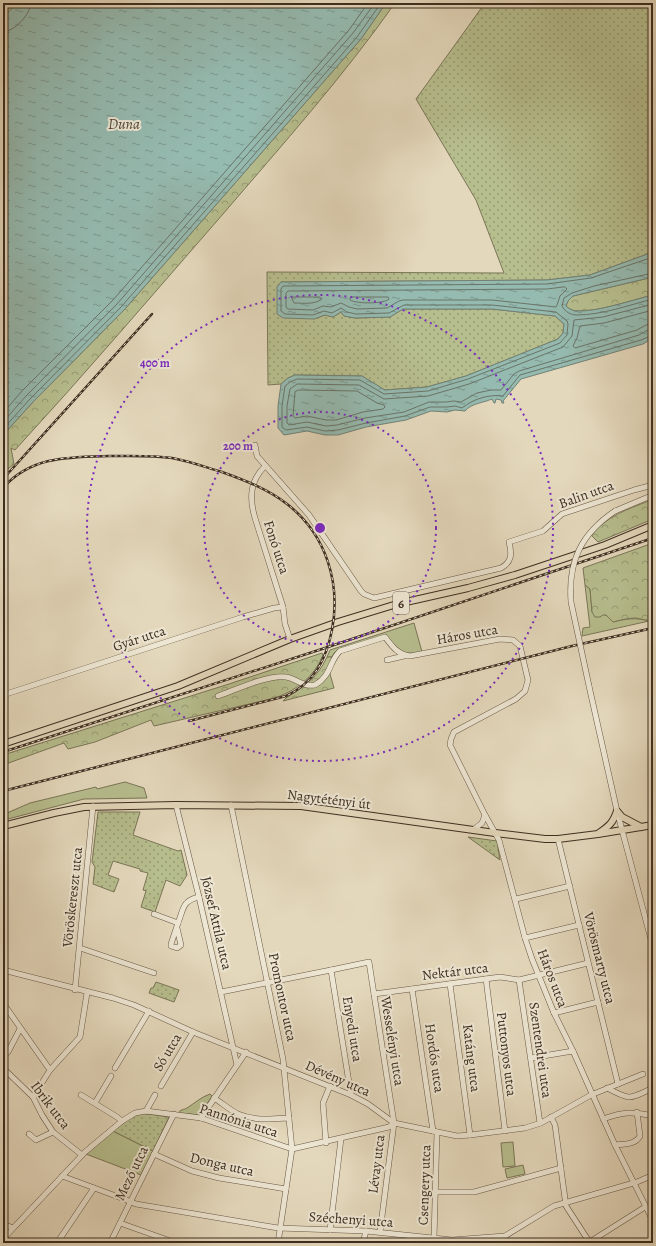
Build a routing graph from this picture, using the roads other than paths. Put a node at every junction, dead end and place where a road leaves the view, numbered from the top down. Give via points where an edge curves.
1 (255, 445) dead end
2 (265, 466) junction
3 (653, 485) edge
4 (653, 496) edge
5 (653, 525) edge
6 (283, 607) junction
7 (290, 639) junction
8 (405, 656) junction
9 (388, 660) dead end
10 (3, 695) edge
11 (218, 696) dead end
12 (3, 744) edge
13 (176, 805) junction
14 (231, 805) junction
15 (94, 806) junction
16 (617, 811) junction
17 (485, 815) junction
18 (653, 825) edge
19 (3, 826) edge
20 (641, 827) junction
21 (473, 830) junction
22 (622, 830) junction
23 (496, 833) junction
24 (598, 834) junction
25 (558, 839) junction
26 (570, 886) junction
27 (199, 897) junction
28 (516, 899) junction
29 (154, 914) dead end
30 (579, 925) junction
31 (525, 938) junction
32 (653, 947) edge
33 (80, 948) junction
34 (588, 963) junction
35 (333, 969) junction
36 (3, 970) edge
37 (154, 973) dead end
38 (538, 976) junction
39 (486, 979) junction
40 (520, 980) junction
41 (267, 982) junction
42 (450, 984) junction
43 (412, 989) junction
44 (76, 990) junction
45 (220, 992) junction
46 (87, 993) junction
47 (374, 994) junction
48 (598, 1002) junction
49 (3, 1003) edge
50 (149, 1011) junction
51 (554, 1013) junction
52 (20, 1028) junction
53 (193, 1032) junction
54 (233, 1047) junction
55 (573, 1050) junction
56 (246, 1052) junction
57 (3, 1056) edge
58 (530, 1058) junction
59 (237, 1065) junction
60 (3, 1068) edge
61 (115, 1068) dead end
62 (284, 1068) junction
63 (50, 1070) junction
64 (643, 1074) dead end
65 (111, 1076) dead end
66 (618, 1084) junction
67 (161, 1086) dead end
68 (330, 1086) junction
69 (607, 1088) junction
70 (653, 1088) edge
71 (591, 1094) junction
72 (81, 1095) dead end
73 (155, 1095) dead end
74 (351, 1095) junction
75 (33, 1097) junction
76 (214, 1098) junction
77 (95, 1103) junction
78 (146, 1111) junction
79 (637, 1112) junction
80 (174, 1114) junction
81 (653, 1116) edge
82 (551, 1117) junction
83 (201, 1118) junction
84 (289, 1118) junction
85 (603, 1119) junction
86 (122, 1121) junction
87 (394, 1123) junction
88 (540, 1123) junction
89 (505, 1131) junction
90 (53, 1132) junction
91 (435, 1132) junction
92 (29, 1134) dead end
93 (470, 1135) junction
94 (341, 1139) junction
95 (326, 1142) junction
96 (615, 1145) junction
97 (292, 1150) junction
98 (154, 1154) junction
99 (82, 1155) junction
100 (561, 1168) junction
101 (653, 1175) edge
102 (62, 1176) junction
103 (634, 1183) junction
104 (94, 1188) junction
105 (286, 1189) junction
106 (435, 1192) junction
107 (130, 1202) junction
108 (565, 1202) junction
109 (645, 1207) junction
110 (653, 1222) edge
111 (120, 1223) junction
112 (3, 1224) edge
113 (13, 1228) junction
114 (282, 1228) junction
115 (330, 1230) junction
116 (366, 1231) junction
117 (380, 1232) junction
118 (498, 1237) junction
119 (434, 1238) junction
120 (3, 1239) edge
121 (57, 1243) edge
122 (110, 1243) edge
123 (176, 1243) edge
124 (278, 1243) edge
125 (364, 1243) edge
126 (500, 1243) edge
127 (589, 1243) edge

1 - 2 street via 256,454
2 - 3 street, Balin utca via 309,515 360,591 368,597 378,598 501,568 511,559 509,542 543,531 562,514
2 - 6 street, Fonó utca via 253,484 252,504
4 - 16 street, bridge via 615,511 587,535 579,548 570,588
5 - 7 main road, 6 via 605,545 515,575 369,612
6 - 7 street, Fonó utca
6 - 10 street, Gyár utca via 243,617
7 - 12 main road, 6 via 178,686
8 - 9 street
8 - 11 street via 397,652 385,637 344,648 337,654 329,671 319,683 311,686 287,677 276,676
8 - 17 street, Háros utca via 505,639 513,640 520,646 528,680 525,691 516,699 454,732 450,739 452,751
13 - 14 main road, Nagytétényi út
13 - 15 main road, Nagytétényi út
13 - 27 street, József Attila utca
14 - 21 main road, Nagytétényi út via 301,806
14 - 41 street, Promontor utca
15 - 19 main road, Nagytétényi út
15 - 33 street, Vöröskereszt utca
16 - 20 main road via 622,817
16 - 22 street
16 - 24 main road via 610,825
17 - 21 street via 482,823
17 - 23 street, Háros utca
18 - 20 main road, Nagytétényi út
20 - 22 main road, Nagytétényi út
21 - 23 main road, Nagytétényi út
22 - 24 main road, Nagytétényi út
22 - 32 street
23 - 25 main road, Nagytétényi út
23 - 28 street, Háros utca
24 - 25 main road, Nagytétényi út
25 - 26 street, Vörösmarty utca
26 - 28 street
26 - 30 street, Vörösmarty utca
27 - 29 street via 186,903 178,925
27 - 45 street, József Attila utca
28 - 31 street, Háros utca
30 - 31 street
30 - 34 street, Vörösmarty utca
31 - 38 street, Háros utca
33 - 37 street
33 - 44 street, Vöröskereszt utca
34 - 38 street, Nektár utca
34 - 48 street, Vörösmarty utca
35 - 41 street
35 - 47 street, Wesselényi utca via 369,962
35 - 74 street, Enyedi utca
36 - 44 street, Dévény utca
38 - 40 street, Nektár utca
38 - 51 street, Háros utca
39 - 40 street, Nektár utca via 500,977
39 - 42 street, Nektár utca
39 - 89 street, Puttonyos utca
40 - 58 street, Szentendrei utca
41 - 45 street
41 - 62 street, Promontor utca
42 - 43 street, Nektár utca
42 - 93 street, Katáng utca
43 - 47 street, Nektár utca
43 - 91 street, Hordós utca
44 - 46 street, Dévény utca
45 - 54 street, József Attila utca
46 - 50 street, Dévény utca via 113,998
46 - 63 street via 80,1037
47 - 87 street, Wesselényi utca
48 - 51 street
48 - 66 street, Vörösmarty utca
49 - 52 street
50 - 53 street, Dévény utca
50 - 61 street
51 - 55 street, Háros utca
52 - 57 street via 8,1052
52 - 63 street
53 - 54 street, Dévény utca
53 - 67 street, Só utca
54 - 56 street, Dévény utca
54 - 59 street, József Attila utca
55 - 58 street
55 - 71 street, Háros utca
56 - 59 street
56 - 62 street, Dévény utca
58 - 88 street, Szentendrei utca
59 - 76 street
60 - 75 street, Ibrik utca
62 - 68 street, Dévény utca
62 - 84 street, Promontor utca
63 - 75 street
64 - 66 street, Dévény utca
65 - 77 street
66 - 69 street, Dévény utca
68 - 74 street, Dévény utca
68 - 95 street via 323,1103
69 - 70 street via 629,1098
69 - 71 street, Dévény utca
71 - 82 street, Dévény utca
71 - 85 street, Háros utca
72 - 77 street
73 - 78 street
74 - 87 street, Dévény utca
75 - 90 street, Ibrik utca
76 - 83 street
76 - 84 street via 238,1114 248,1117 268,1120
77 - 86 street
78 - 80 street, Pannónia utca
78 - 86 street, Pannónia utca via 135,1113
79 - 81 street
79 - 85 street
79 - 96 street via 639,1139 633,1143
80 - 83 street, Pannónia utca
80 - 98 street, Mező utca
82 - 88 street, Dévény utca
82 - 100 street via 556,1125
83 - 97 street, Pannónia utca
84 - 97 street, Promontor utca
85 - 96 street, Háros utca
86 - 99 street, Pannónia utca
87 - 91 street, Dévény utca
87 - 94 street, Pannónia utca via 389,1127
87 - 117 street, Lévay utca
88 - 89 street, Dévény utca
89 - 93 street, Dévény utca
90 - 92 street via 36,1140
90 - 99 street, Ibrik utca
91 - 93 street, Dévény utca via 457,1136
91 - 106 street, Csengery utca
94 - 95 street, Pannónia utca
94 - 115 street
95 - 97 street, Pannónia utca
96 - 103 street, Háros utca
97 - 105 street, Promontor utca
98 - 105 street, Donga utca via 192,1171
98 - 107 street, Mező utca
99 - 102 street, Pannónia utca
100 - 106 street via 474,1192
100 - 108 street
101 - 103 street, Széchenyi utca
102 - 104 street, Széchenyi utca
102 - 113 street, Pannónia utca
103 - 108 street, Széchenyi utca
103 - 109 street, Háros utca
104 - 107 street, Széchenyi utca
104 - 121 street
105 - 114 street, Promontor utca
106 - 119 street, Csengery utca
107 - 111 street, Mező utca
107 - 114 street, Széchenyi utca
108 - 118 street, Széchenyi utca via 509,1234
108 - 127 street
109 - 110 street, Háros utca
109 - 127 street
111 - 122 street, Mező utca
111 - 123 street
112 - 113 street
113 - 120 street, Pannónia utca
114 - 115 street, Széchenyi utca
114 - 124 street, Promontor utca
115 - 116 street, Széchenyi utca
116 - 117 street, Széchenyi utca
116 - 125 street
117 - 119 street, Széchenyi utca
118 - 119 street, Széchenyi utca via 452,1240
118 - 126 street

